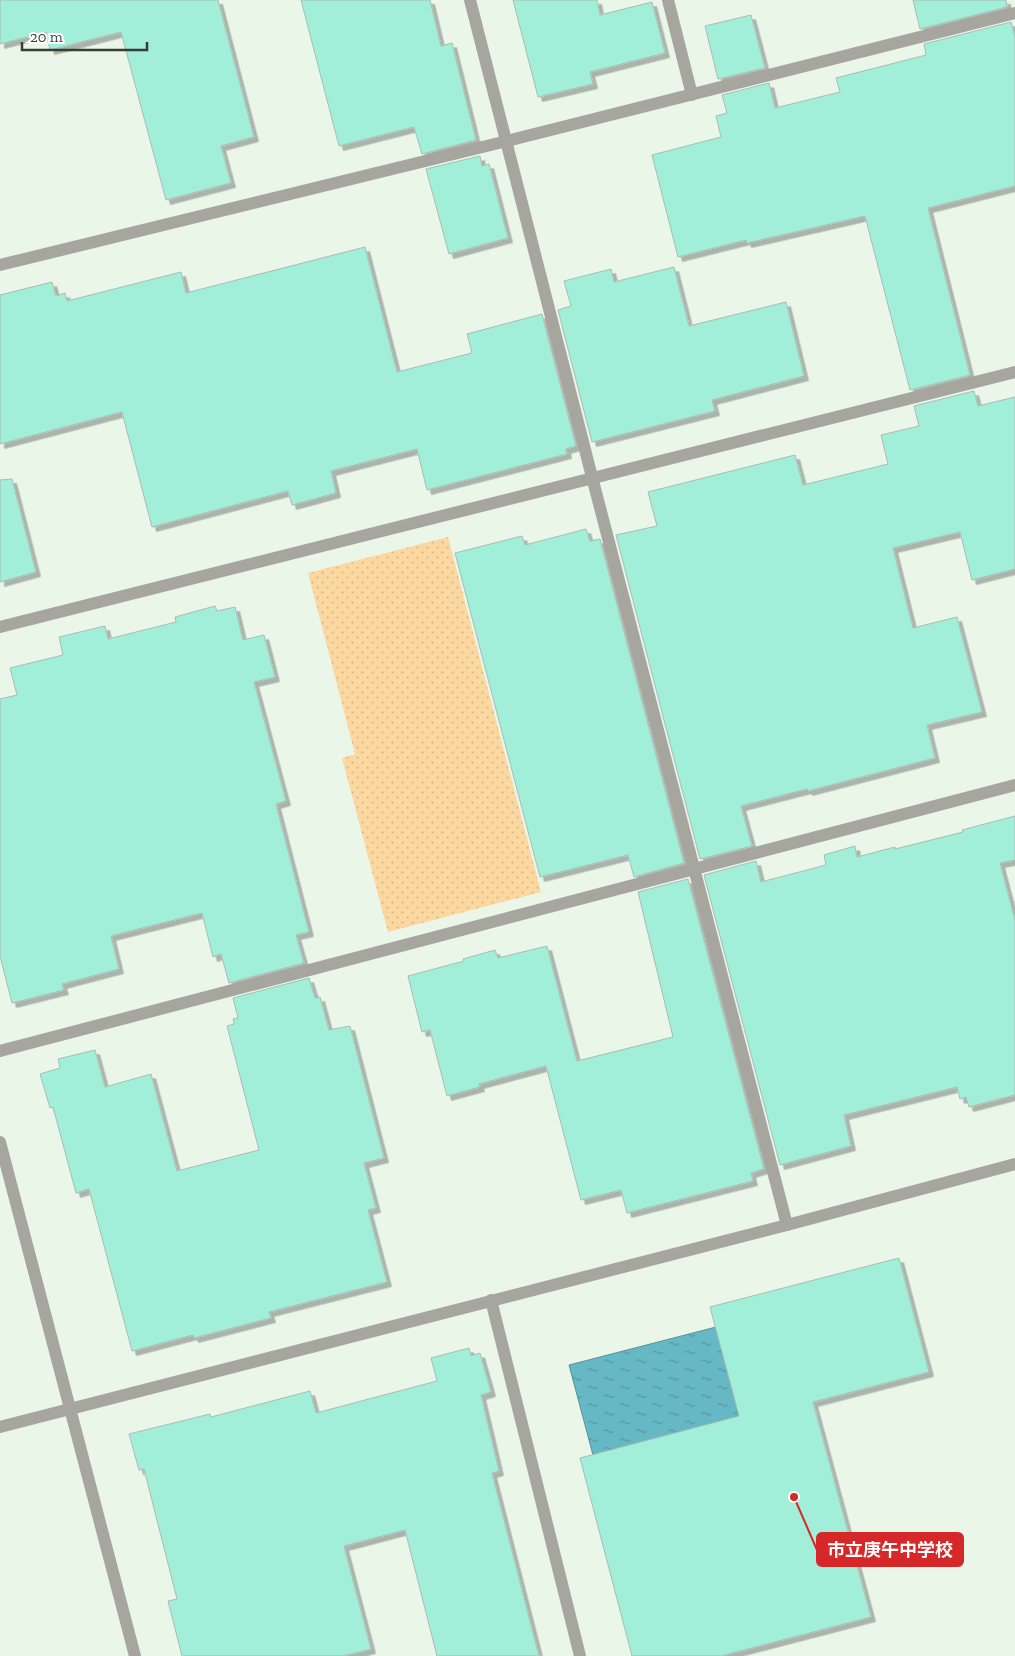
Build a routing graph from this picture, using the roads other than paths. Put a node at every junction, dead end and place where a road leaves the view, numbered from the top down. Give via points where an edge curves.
1 (470, 0) edge
2 (668, 0) edge
3 (1015, 13) edge
4 (692, 95) junction
5 (506, 141) junction
6 (0, 265) edge
7 (1015, 372) edge
8 (592, 477) junction
9 (0, 627) edge
10 (1015, 785) edge
11 (694, 869) junction
12 (0, 1051) edge
13 (0, 1142) edge
14 (1015, 1164) edge
15 (787, 1225) junction
16 (490, 1300) junction
17 (69, 1409) junction
18 (0, 1427) edge
19 (135, 1656) edge
20 (580, 1656) edge

1 - 5 street
2 - 4 street
3 - 4 street
4 - 5 street
5 - 6 street
5 - 8 street
7 - 8 street
8 - 9 street
8 - 11 street
10 - 11 street
11 - 12 street
11 - 15 street
13 - 17 street
14 - 15 street
15 - 16 street
16 - 17 street
16 - 20 street
17 - 18 street
17 - 19 street

